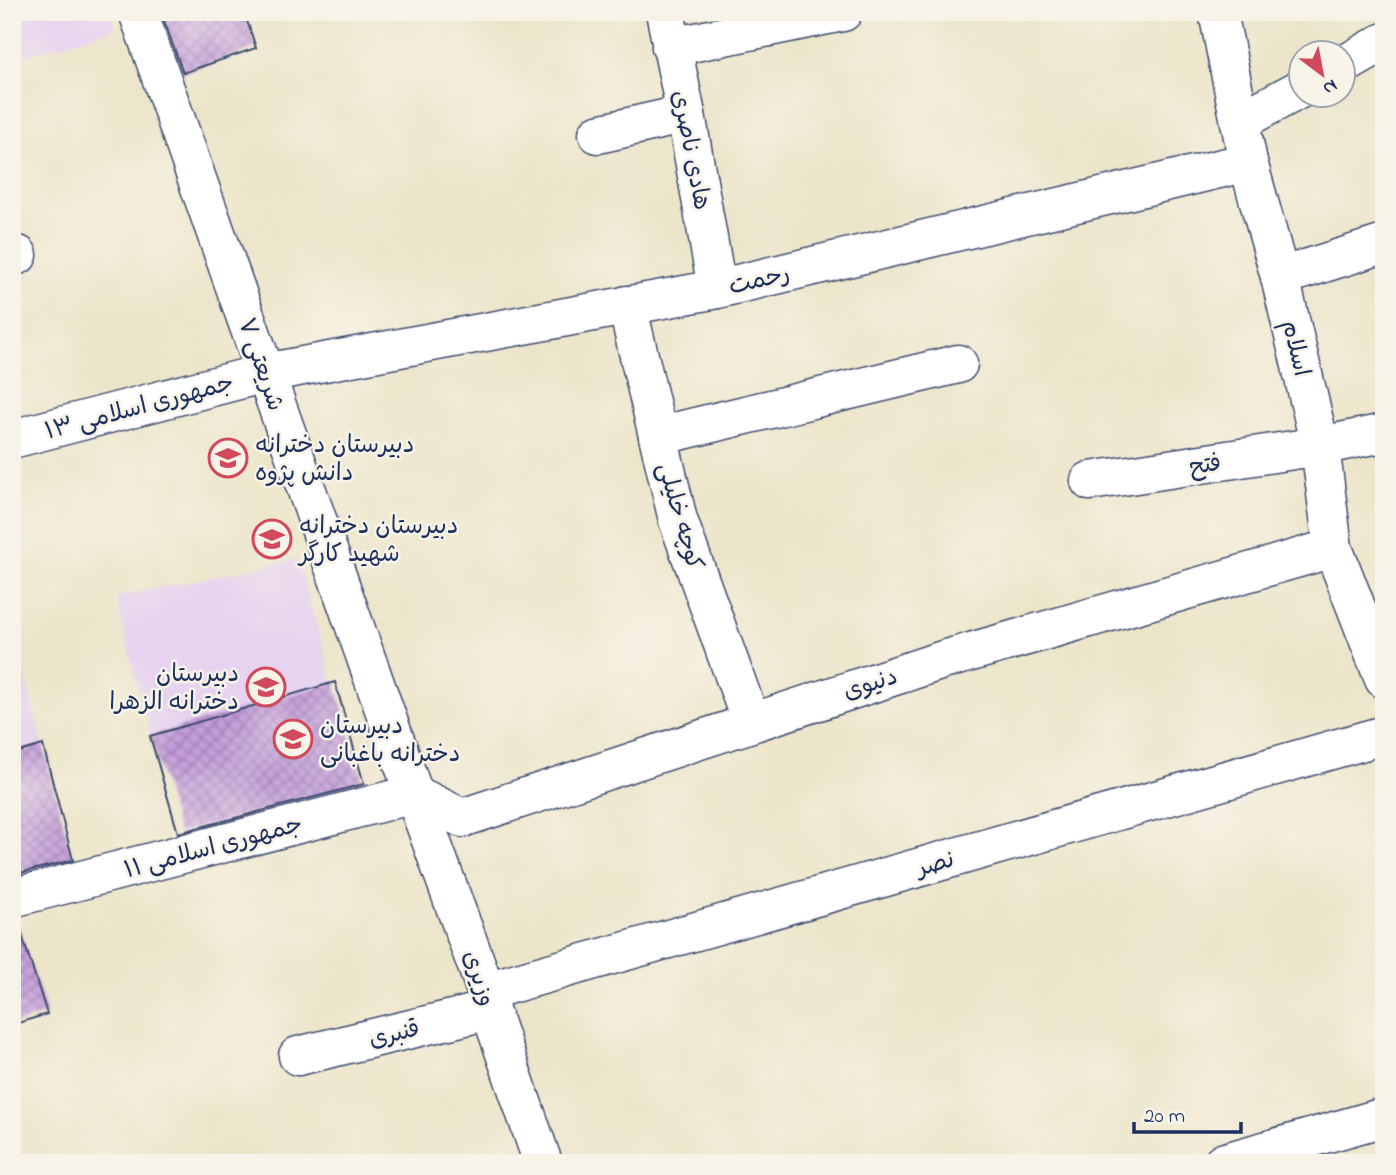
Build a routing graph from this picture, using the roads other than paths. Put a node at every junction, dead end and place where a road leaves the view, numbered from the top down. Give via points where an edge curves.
1 (138, 12) edge
2 (843, 12) edge
3 (1218, 12) edge
4 (668, 29) edge
5 (1384, 43) edge
6 (1358, 57) edge
7 (1288, 95) edge
8 (686, 114) junction
9 (1240, 121) junction
10 (598, 134) dead end
11 (1248, 162) junction
12 (1384, 244) edge
13 (1280, 277) junction
14 (717, 289) junction
15 (627, 305) junction
16 (958, 364) dead end
17 (265, 373) junction
18 (1384, 433) edge
19 (659, 436) junction
20 (12, 439) edge
21 (1320, 446) junction
22 (1090, 481) dead end
23 (1333, 548) junction
24 (1383, 674) edge
25 (751, 722) junction
26 (1384, 735) edge
27 (414, 794) junction
28 (12, 898) edge
29 (488, 1000) junction
30 (298, 1056) dead end
31 (1384, 1117) edge
32 (544, 1163) edge
33 (1222, 1163) edge

1 - 17 street, شریعتی ۷
2 - 4 street
3 - 9 street, اسلام
4 - 8 street, هادی ناصری
5 - 6 street
7 - 9 street
8 - 10 street
8 - 14 street, هادی ناصری
9 - 11 street, اسلام
11 - 13 street, اسلام
11 - 14 street, رحمت
12 - 13 street
13 - 21 street, اسلام
14 - 15 street, رحمت
15 - 17 street, رحمت
15 - 19 street, کوچه خلیلی
16 - 19 street
17 - 20 street, جمهوری اسلامی ۱۳
17 - 27 street, شریعتی ۷
18 - 21 street, فتح
19 - 25 street, کوچه خلیلی via 678,520
21 - 22 street, فتح
21 - 23 street, اسلام
23 - 24 street, اسلام
23 - 25 street, دنیوی via 943,660
25 - 27 street, دنیوی via 462,818
26 - 29 street, نصر
27 - 28 street, جمهوری اسلامی ۱۱
27 - 29 street, وزیری
29 - 30 street, قنبری
29 - 32 street, وزیری
31 - 33 street

